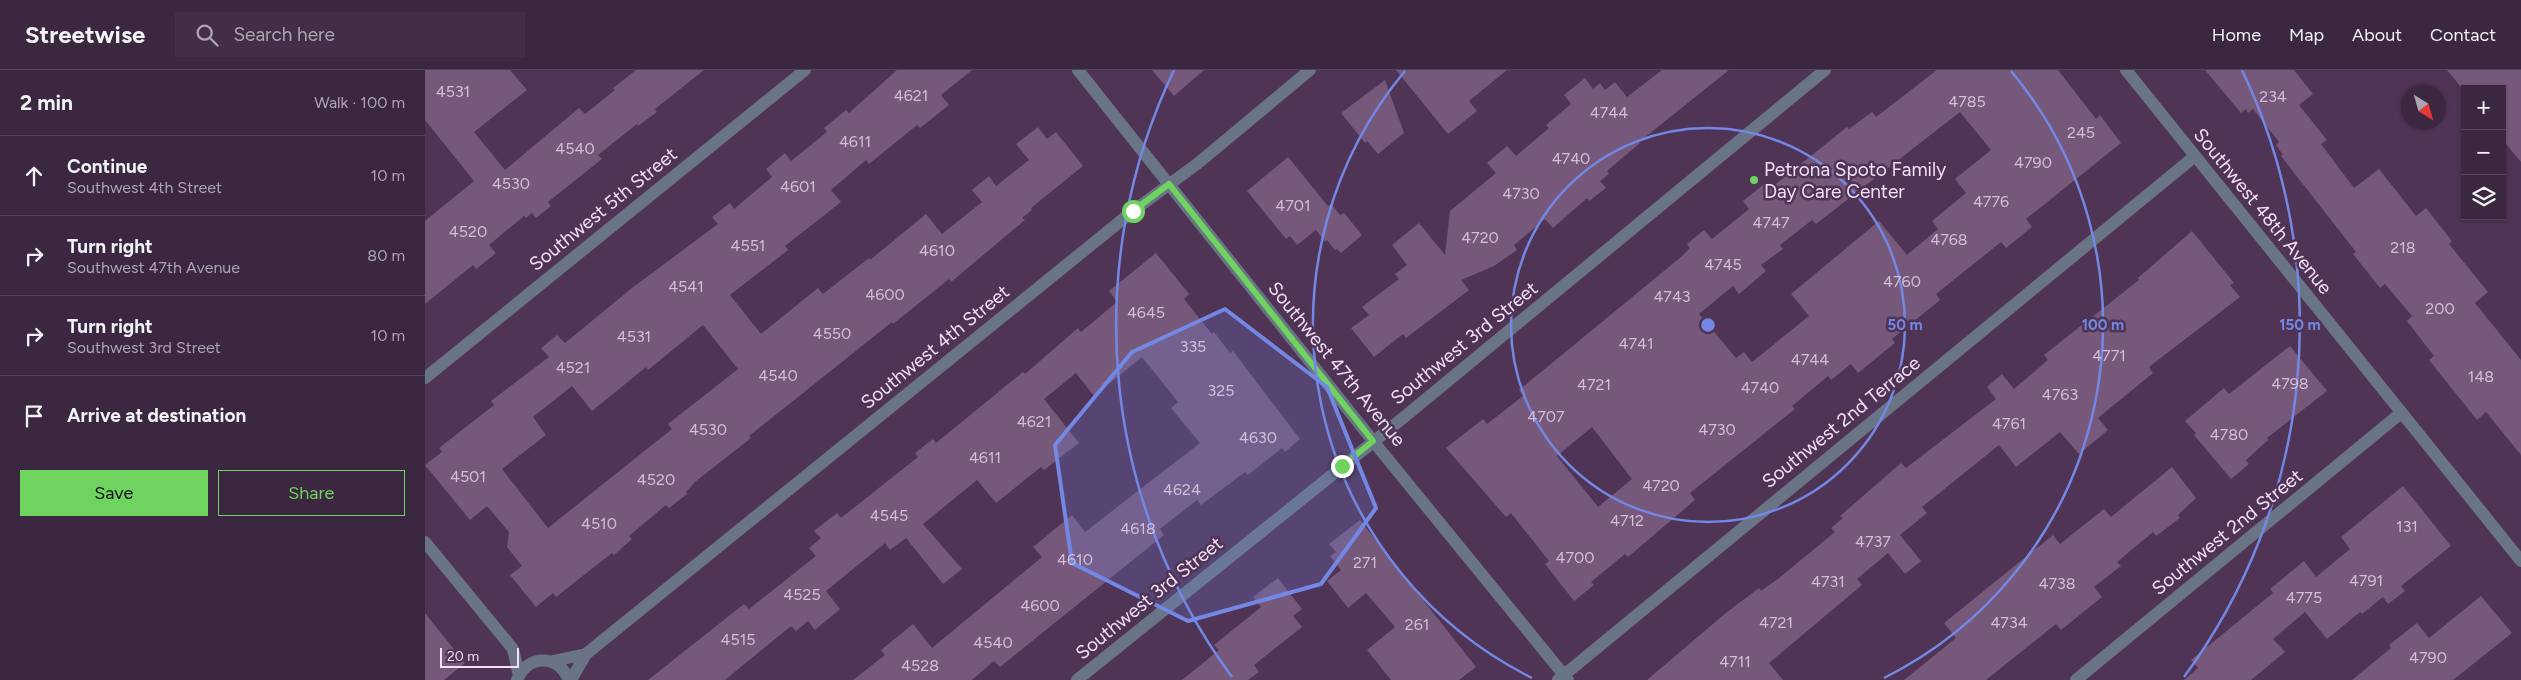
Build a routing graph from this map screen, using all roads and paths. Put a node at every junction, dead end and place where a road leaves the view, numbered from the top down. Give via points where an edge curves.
1 (805, 70) edge
2 (1078, 70) edge
3 (1310, 70) edge
4 (1825, 70) edge
5 (2126, 70) edge
6 (2195, 156) junction
7 (1169, 184) junction
8 (425, 378) edge
9 (2401, 413) junction
10 (1373, 441) junction
11 (425, 542) edge
12 (2521, 562) edge
13 (513, 649) junction
14 (586, 654) junction
15 (539, 661) junction
16 (553, 661) junction
17 (518, 678) edge
18 (1564, 678) edge
19 (570, 680) edge
20 (1077, 680) edge
21 (2076, 680) edge

1 - 8 street, Southwest 5th Street
2 - 7 street, Southwest 47th Avenue
3 - 7 street, Southwest 4th Street
4 - 10 street, Southwest 3rd Street
5 - 6 street, Southwest 48th Avenue
6 - 9 street, Southwest 48th Avenue
6 - 18 street, Southwest 2nd Terrace
7 - 10 street, Southwest 47th Avenue
7 - 14 street, Southwest 4th Street
9 - 12 street, Southwest 48th Avenue
9 - 21 street, Southwest 2nd Street
10 - 18 street, Southwest 47th Avenue
10 - 20 street, Southwest 3rd Street
11 - 13 street
13 - 15 street
13 - 17 street
14 - 16 street, Southwest 4th Street
14 - 19 street, Southwest 4th Street
15 - 16 street, Southwest 4th Street
15 - 17 street via 527,666
16 - 19 street via 561,666

